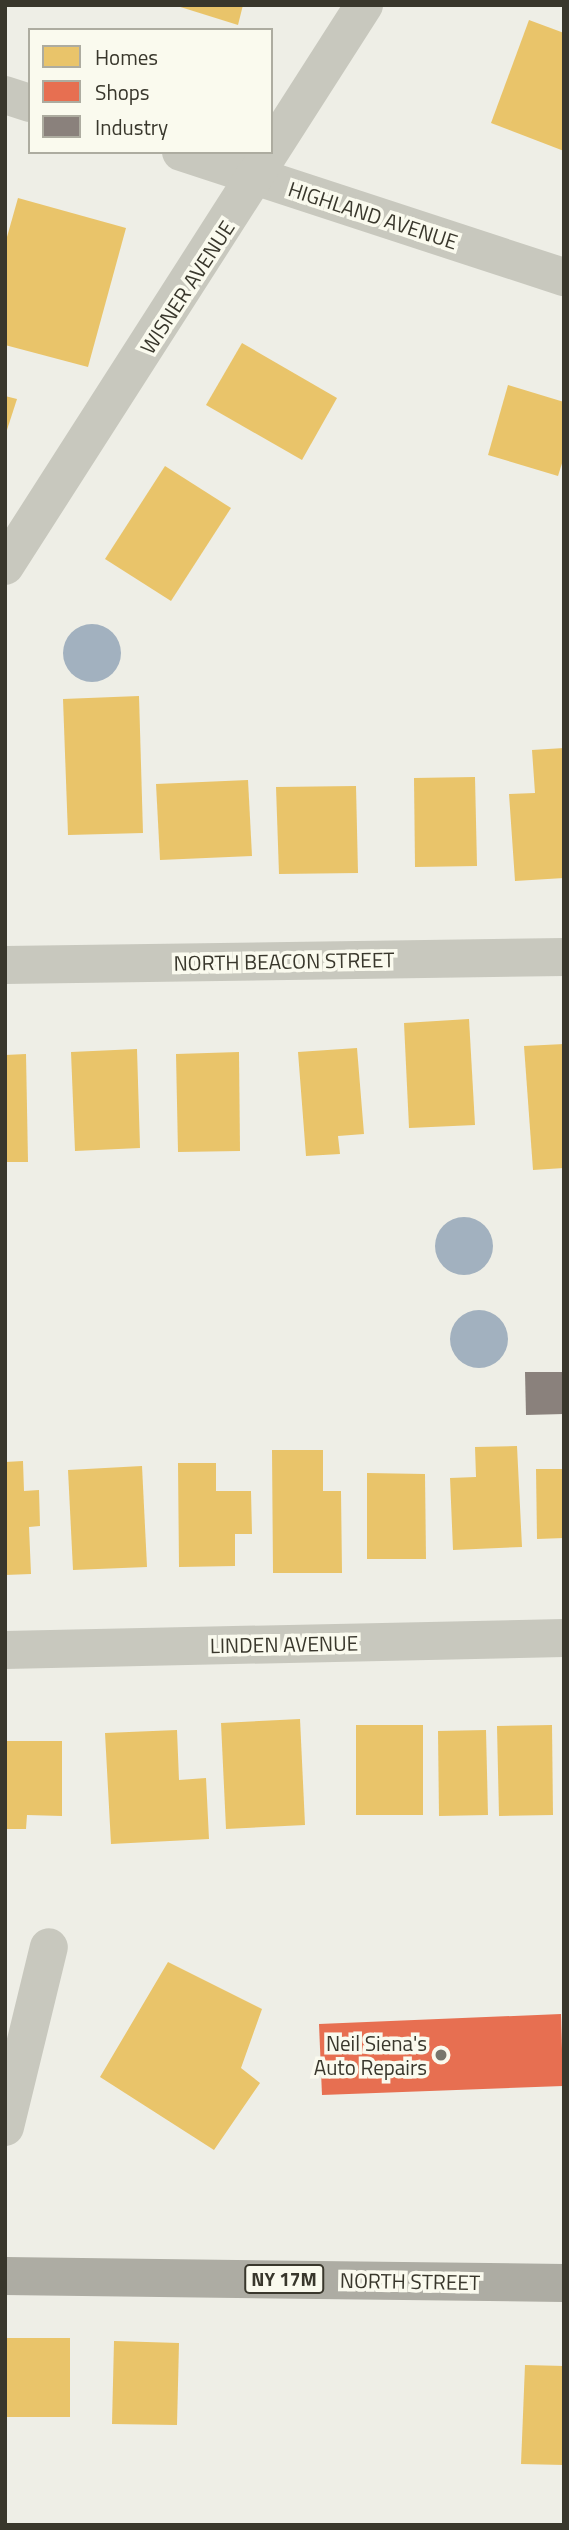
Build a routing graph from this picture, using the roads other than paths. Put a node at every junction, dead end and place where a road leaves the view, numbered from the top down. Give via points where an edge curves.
1 (364, 5) edge
2 (5, 95) edge
3 (28, 102) edge
4 (273, 152) edge
5 (187, 154) edge
6 (272, 154) edge
7 (257, 178) junction
8 (564, 277) edge
9 (5, 566) edge
10 (564, 957) edge
11 (5, 965) edge
12 (564, 1638) edge
13 (5, 1650) edge
14 (49, 1947) dead end
15 (5, 2127) edge
16 (5, 2276) edge
17 (564, 2283) edge

1 - 4 street, WISNER AVENUE
2 - 3 street
5 - 7 street, HIGHLAND AVENUE
6 - 7 street, WISNER AVENUE
7 - 8 street, HIGHLAND AVENUE
7 - 9 street, WISNER AVENUE
10 - 11 street, NORTH BEACON STREET
12 - 13 street, LINDEN AVENUE
14 - 15 street
16 - 17 main road, NORTH STREET / NY 17M

